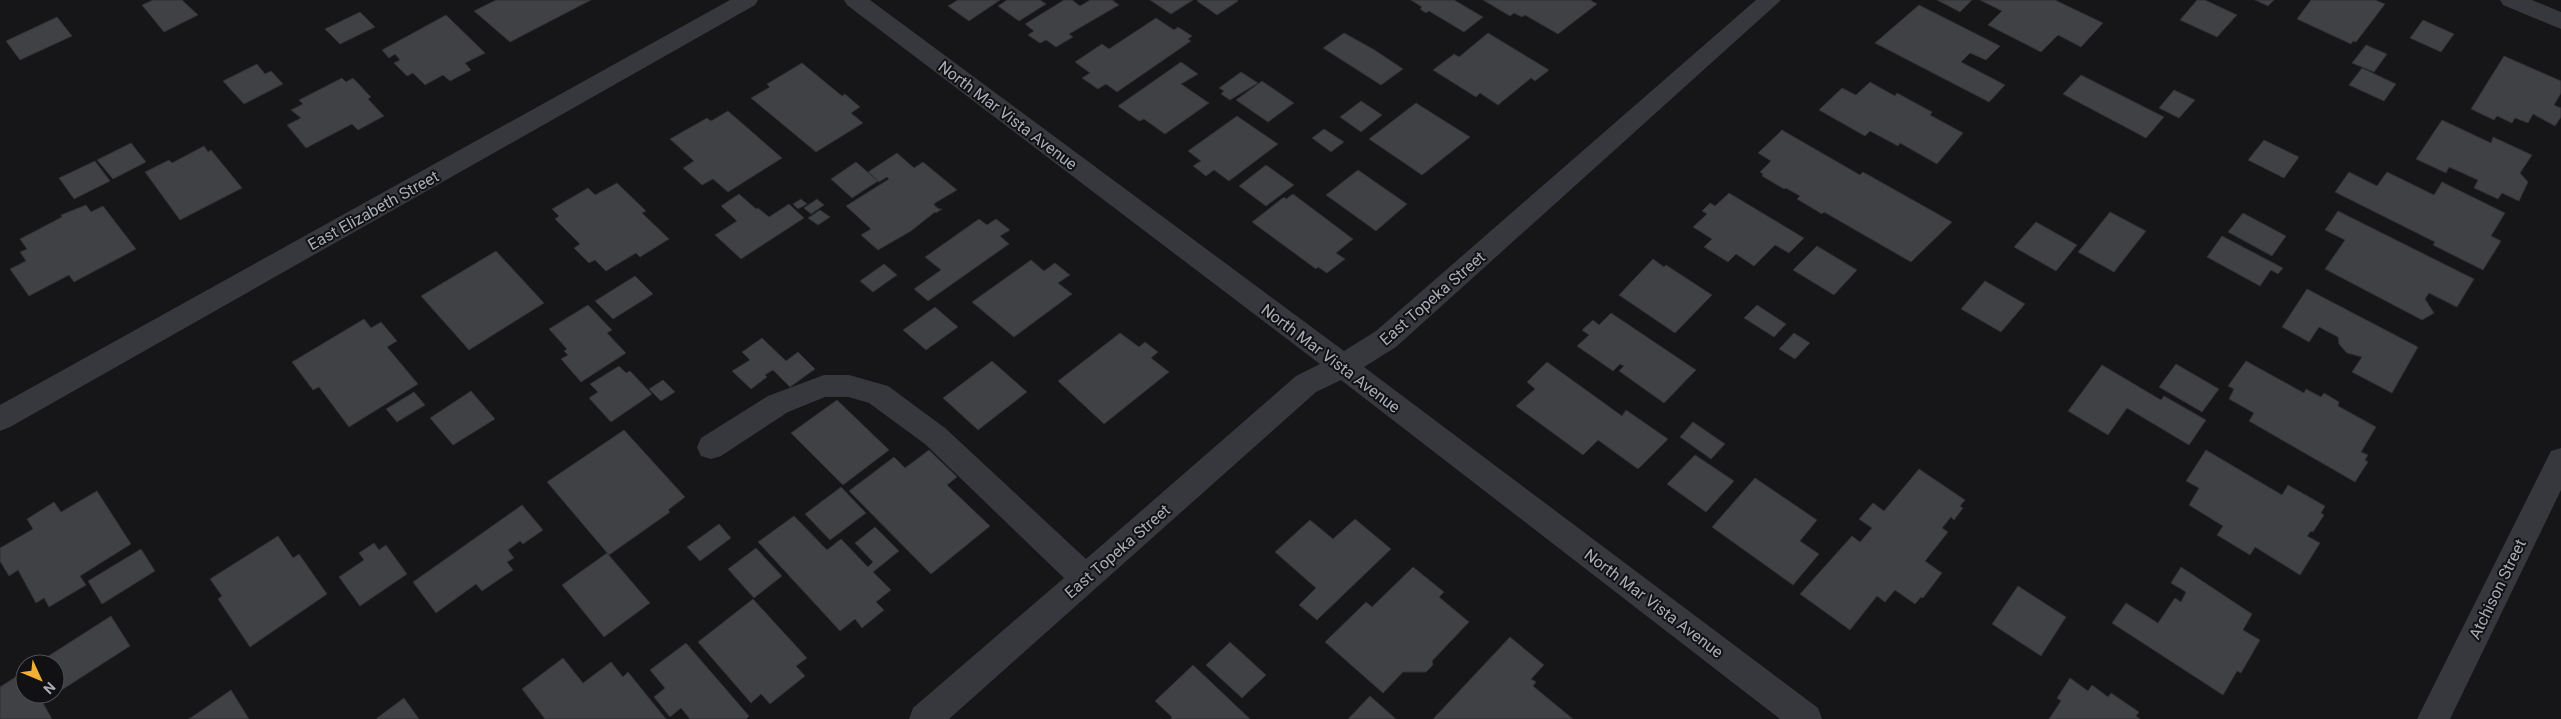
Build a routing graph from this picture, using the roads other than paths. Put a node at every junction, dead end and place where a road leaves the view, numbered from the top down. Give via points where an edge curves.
1 (747, 0) edge
2 (855, 0) edge
3 (1770, 0) edge
4 (2511, 0) edge
5 (2561, 21) edge
6 (1343, 366) junction
7 (0, 419) edge
8 (711, 447) dead end
9 (2561, 460) edge
10 (1086, 579) junction
11 (925, 719) edge
12 (1806, 719) edge
13 (2433, 719) edge

1 - 7 street, East Elizabeth Street
2 - 6 street, North Mar Vista Avenue
3 - 6 street, East Topeka Street via 1386,340
4 - 5 street
6 - 10 street, East Topeka Street via 1306,384
6 - 12 street, North Mar Vista Avenue
8 - 10 street via 778,404 824,386 849,386 878,394 935,436
9 - 13 street, Atchison Street
10 - 11 street, East Topeka Street

